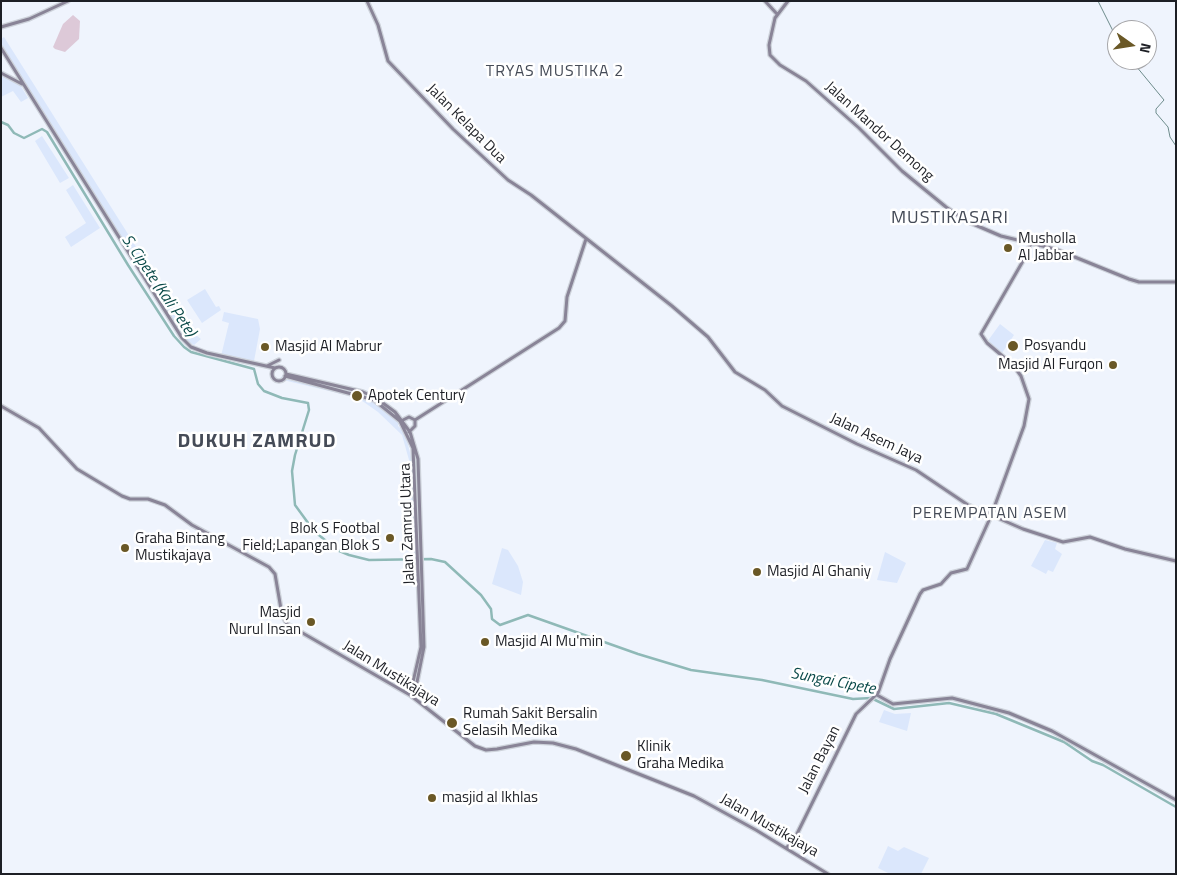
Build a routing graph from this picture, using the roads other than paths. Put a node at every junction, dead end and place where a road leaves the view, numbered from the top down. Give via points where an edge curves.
1 (68, 1) edge
2 (367, 1) edge
3 (765, 1) edge
4 (788, 1) edge
5 (777, 14) junction
6 (1, 27) edge
7 (1, 48) edge
8 (1, 73) edge
9 (25, 86) junction
10 (584, 238) junction
11 (1031, 243) junction
12 (1176, 282) edge
13 (279, 360) dead end
14 (266, 366) junction
15 (275, 368) junction
16 (285, 375) junction
17 (272, 376) junction
18 (1, 406) edge
19 (401, 420) junction
20 (415, 420) junction
21 (408, 432) junction
22 (991, 518) junction
23 (1176, 561) edge
24 (412, 696) junction
25 (875, 696) junction
26 (1176, 800) edge
27 (792, 842) junction
28 (786, 848) junction
29 (795, 854) junction
30 (828, 874) edge

1 - 6 main road via 29,19
2 - 10 main road, Jalan Kelapa Dua via 388,61 499,173
3 - 5 main road
4 - 5 main road, Jalan Mandor Demong
5 - 11 main road, Jalan Mandor Demong via 769,45 769,54 776,61 803,78 899,169 946,207 966,221
7 - 9 main road
8 - 9 main road
9 - 14 main road via 182,338 190,347 207,353
10 - 20 main road via 567,297 565,321 559,328
10 - 22 main road, Jalan Asem Jaya via 672,306 708,337 735,372 765,390 782,406 856,444 915,469
11 - 12 main road, Jalan Mandor Demong via 1137,281
11 - 22 main road via 982,334 1021,376 1029,399 1024,426
13 - 14 main road
14 - 15 main road
14 - 17 main road
15 - 16 main road via 282,368
15 - 17 main road
16 - 17 main road via 278,380
16 - 19 main road, Jalan Zamrud Utara via 376,398
18 - 24 main road, Jalan Mustikajaya via 39,428 77,469 122,496 165,505 192,525 269,567 275,574 282,615 287,624
19 - 20 main road via 409,417
19 - 21 main road, Jalan Zamrud Utara
20 - 21 main road via 415,426
21 - 24 main road, Jalan Zamrud Utara via 418,459 421,647
22 - 23 main road, Jalan Asem Jaya via 1058,541 1090,538
22 - 25 main road via 967,569 951,573 941,584 920,594
24 - 28 main road, Jalan Mustikajaya via 479,748 497,749 534,742 576,749 694,796
25 - 26 main road via 893,704 952,698 1009,713 1052,731
25 - 27 main road, Jalan Bayan via 856,714
27 - 28 main road, Jalan Bayan
27 - 29 main road
28 - 29 main road, Jalan Mustikajaya
29 - 30 main road, Jalan Mustikajaya

